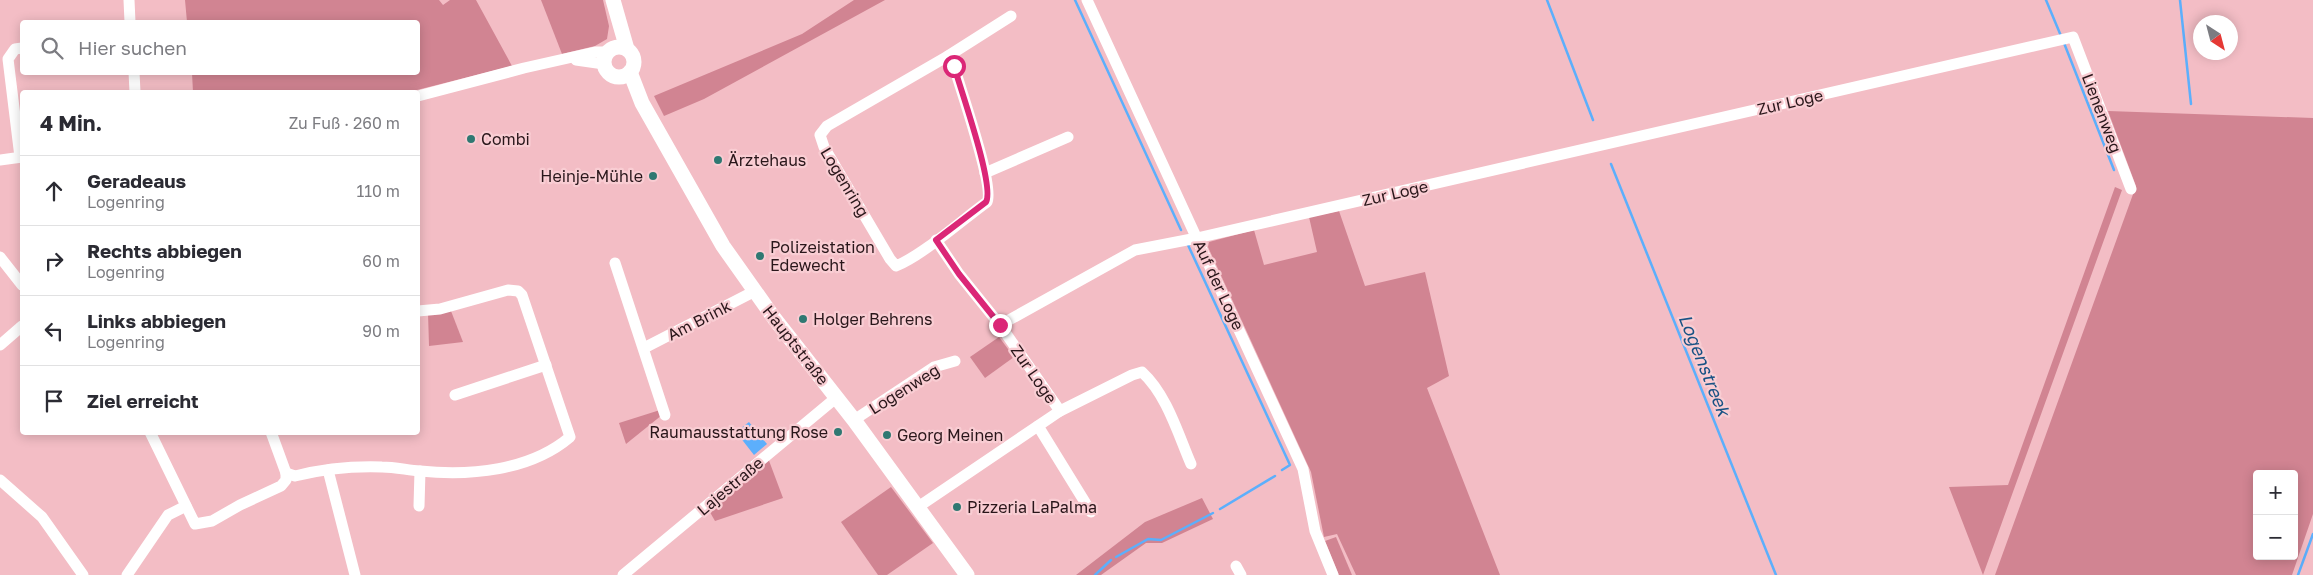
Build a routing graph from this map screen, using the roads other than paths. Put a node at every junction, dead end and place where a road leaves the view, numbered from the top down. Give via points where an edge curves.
1 (129, 0) edge
2 (613, 0) edge
3 (1087, 0) edge
4 (1011, 16) dead end
5 (130, 20) edge
6 (2073, 38) joint
7 (20, 48) edge
8 (613, 53) junction
9 (948, 56) junction
10 (134, 75) edge
11 (626, 75) junction
12 (135, 90) edge
13 (420, 95) edge
14 (1068, 137) dead end
15 (20, 149) edge
16 (20, 157) edge
17 (0, 160) edge
18 (985, 173) junction
19 (2131, 189) dead end
20 (1197, 238) junction
21 (936, 240) junction
22 (0, 258) edge
23 (614, 263) dead end
24 (20, 283) edge
25 (755, 291) junction
26 (420, 311) edge
27 (1000, 325) junction
28 (20, 328) edge
29 (0, 345) edge
30 (644, 348) junction
31 (955, 361) dead end
32 (546, 365) junction
33 (455, 394) dead end
34 (837, 397) junction
35 (1060, 411) junction
36 (665, 415) dead end
37 (854, 420) junction
38 (1038, 426) junction
39 (151, 435) edge
40 (272, 435) edge
41 (1191, 464) dead end
42 (328, 470) junction
43 (420, 471) junction
44 (286, 473) junction
45 (0, 480) edge
46 (186, 506) junction
47 (419, 506) dead end
48 (918, 506) junction
49 (1091, 512) dead end
50 (83, 575) edge
51 (127, 575) edge
52 (355, 575) edge
53 (623, 575) edge
54 (967, 575) edge
55 (1334, 575) edge

1 - 5 street
2 - 8 main road via 618,19
3 - 20 street, Auf der Loge
4 - 9 street, Logenring
6 - 19 street, Lienenweg
6 - 20 street, Zur Loge
7 - 15 street via 15,49 8,59
8 - 11 main road via 608,73
8 - 11 main road via 634,59
8 - 13 street via 565,58
9 - 18 street, Logenring via 954,66
9 - 21 street, Logenring via 827,126 820,135 824,147 896,266
10 - 12 street
11 - 25 main road, Hauptstraße via 704,215
14 - 18 street
16 - 17 street
18 - 21 street, Logenring via 990,196 986,202
20 - 27 street, Zur Loge via 1135,250
20 - 55 street, Auf der Loge via 1303,469 1315,531
21 - 27 street
22 - 24 street
23 - 30 street
25 - 30 street, Am Brink
25 - 34 main road, Hauptstraße
26 - 32 street via 440,309 508,290 518,291
27 - 35 street, Zur Loge
28 - 29 street
30 - 36 street
31 - 37 street, Logenweg via 934,367
32 - 33 street
32 - 43 street via 570,437 534,459 491,470 456,473
34 - 37 main road, Hauptstraße
34 - 53 street, Lajestraße
35 - 38 street, Zur Loge
35 - 41 street via 1142,372 1152,381
37 - 48 main road, Hauptstraße
38 - 48 street, Zur Loge
38 - 49 street
39 - 46 street
40 - 44 street
42 - 43 street via 381,466
42 - 44 street via 294,476
42 - 52 street
43 - 47 street
44 - 46 street via 286,480 281,486 212,521 195,524
45 - 50 street via 42,517
46 - 51 street via 168,516
48 - 54 main road, Hauptstraße

